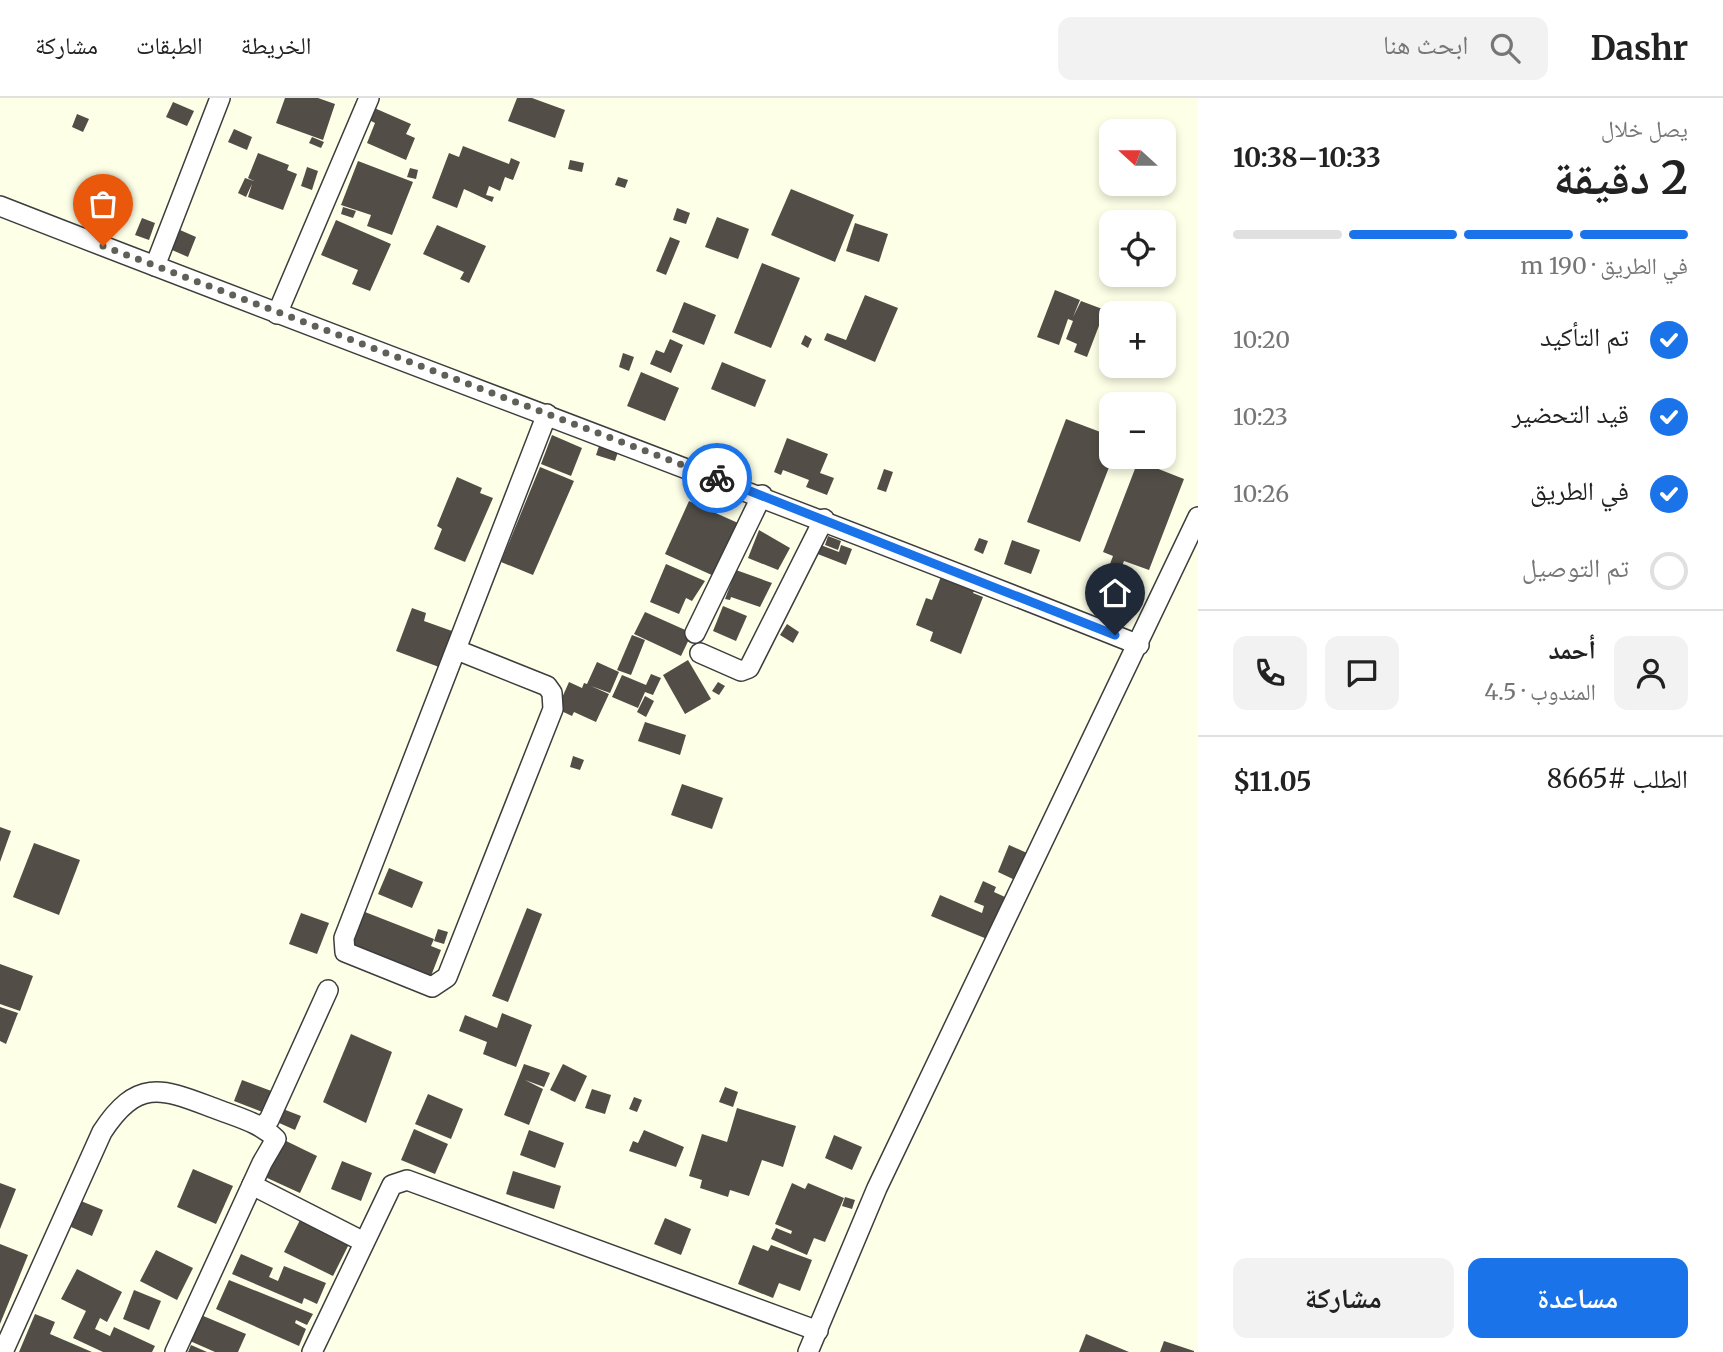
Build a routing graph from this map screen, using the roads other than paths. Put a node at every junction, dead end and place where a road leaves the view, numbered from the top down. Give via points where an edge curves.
1 (220, 98) edge
2 (369, 98) edge
3 (0, 206) edge
4 (155, 266) junction
5 (277, 314) junction
6 (547, 414) junction
7 (762, 495) junction
8 (1198, 517) edge
9 (824, 519) junction
10 (695, 633) dead end
11 (1139, 645) junction
12 (457, 650) junction
13 (700, 653) dead end
14 (328, 990) dead end
15 (263, 1125) junction
16 (252, 1185) junction
17 (364, 1242) junction
18 (818, 1331) junction
19 (3, 1352) edge
20 (175, 1352) edge
21 (312, 1352) edge
22 (808, 1352) edge

1 - 4 street
2 - 5 street
3 - 4 street
4 - 5 street
5 - 6 street
6 - 7 street
6 - 12 street
7 - 9 street
7 - 10 street
8 - 11 street
9 - 11 street
9 - 13 street via 749,668 741,671
11 - 18 street via 877,1188
12 - 12 street via 342,946 345,952 432,987 447,977 553,709 547,686
14 - 15 street
15 - 16 street via 276,1139
15 - 19 street via 170,1092 148,1092 125,1102 102,1132
16 - 17 street
16 - 20 street
17 - 18 street via 392,1185 407,1180
17 - 21 street
18 - 22 street

